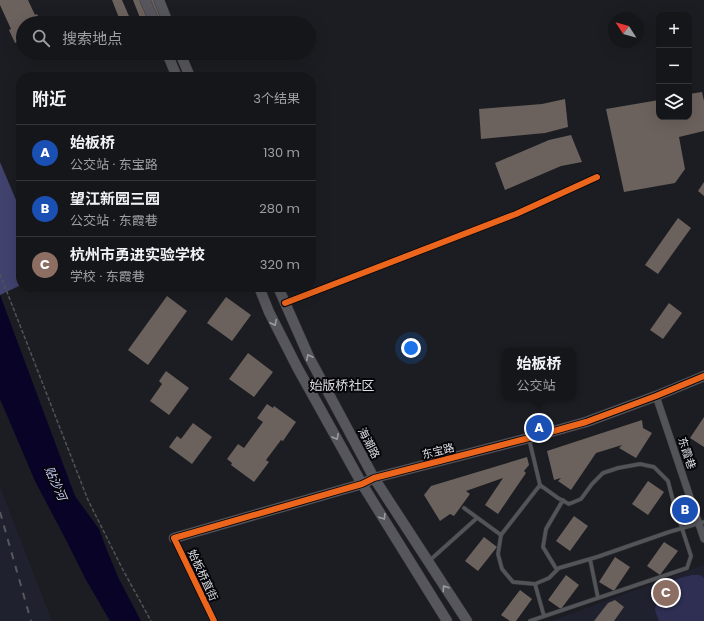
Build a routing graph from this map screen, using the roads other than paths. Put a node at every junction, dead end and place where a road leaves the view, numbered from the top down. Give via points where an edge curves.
1 (145, 0) edge
2 (159, 0) edge
3 (152, 16) edge
4 (165, 16) edge
5 (170, 60) edge
6 (183, 60) edge
7 (175, 72) edge
8 (188, 72) edge
9 (597, 177) dead end
10 (316, 291) edge
11 (261, 292) edge
12 (280, 292) edge
13 (314, 292) edge
14 (285, 303) junction
15 (704, 376) edge
16 (656, 396) junction
17 (529, 438) junction
18 (374, 478) junction
19 (362, 484) junction
20 (540, 485) junction
21 (563, 500) junction
22 (464, 508) dead end
23 (477, 518) junction
24 (701, 523) edge
25 (682, 528) junction
26 (501, 535) junction
27 (174, 538) joint
28 (704, 539) edge
29 (590, 559) junction
30 (428, 562) junction
31 (557, 570) junction
32 (535, 584) junction
33 (598, 598) junction
34 (544, 616) junction
35 (214, 621) edge
36 (447, 621) edge
37 (467, 621) edge
38 (530, 621) edge

1 - 3 main road
2 - 4 main road
5 - 7 main road
6 - 8 main road
9 - 10 street via 516,214
11 -> 19 main road via 297,367
12 - 14 main road, 海潮路
13 - 14 street
18 -> 14 main road, 海潮路 via 309,357
15 - 16 main road, 东宝路
16 - 17 main road, 东宝路 via 586,422
16 - 24 street, 东霞巷
17 - 18 main road, 东宝路
17 - 20 lane
18 - 19 main road, 东宝路
18 - 30 main road, 海潮路
19 - 27 main road, 东宝路
19 -> 36 main road
20 - 21 lane
20 - 26 lane
21 - 25 lane via 569,504 581,499 604,473 618,468 647,465 654,467 668,481
21 - 31 lane via 546,529 543,546
22 - 23 lane
23 - 26 lane
23 - 30 lane
24 - 25 lane
24 - 28 street, 东霞巷
25 - 29 lane
25 - 33 lane via 691,556 687,568
26 - 32 lane via 498,554 502,569 513,582
27 - 35 street, 始板桥直街
29 - 31 lane
29 - 33 lane
37 -> 30 main road, 海潮路
31 - 32 lane via 549,578
32 - 34 lane
33 - 34 lane
34 - 38 lane

